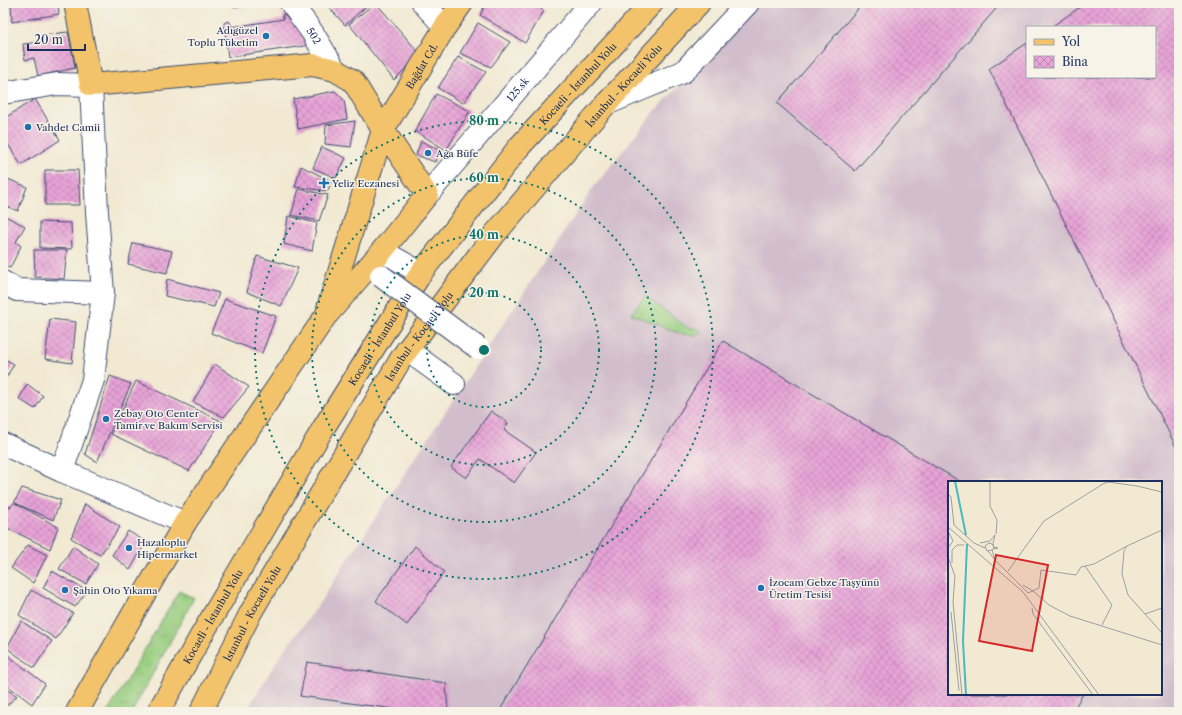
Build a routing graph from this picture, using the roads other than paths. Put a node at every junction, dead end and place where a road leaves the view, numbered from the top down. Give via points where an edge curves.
1 (74, 3) edge
2 (291, 3) edge
3 (424, 3) edge
4 (462, 3) edge
5 (591, 3) edge
6 (652, 3) edge
7 (699, 3) edge
8 (748, 3) edge
9 (445, 27) junction
10 (335, 70) junction
11 (91, 85) junction
12 (3, 93) edge
13 (606, 104) junction
14 (383, 130) junction
15 (427, 195) junction
16 (382, 251) junction
17 (421, 273) junction
18 (381, 276) dead end
19 (3, 282) edge
20 (103, 293) junction
21 (325, 317) junction
22 (478, 348) dead end
23 (407, 350) junction
24 (454, 384) dead end
25 (3, 444) edge
26 (62, 471) junction
27 (185, 522) junction
28 (77, 712) edge
29 (158, 712) edge
30 (201, 712) edge

1 - 11 main road
2 - 10 street, 502
3 - 9 street
4 - 9 main road, Bağdat Cd.
5 - 15 street, 125.sk
6 - 17 main road, Kocaeli - İstanbul Yolu via 519,147
7 - 13 main road, İstanbul - Kocaeli Yolu
8 - 13 street via 683,72
9 - 14 main road, Bağdat Cd.
10 - 11 main road via 313,65
10 - 14 main road via 353,81
11 - 12 street via 57,84
11 - 20 street
13 - 23 main road, İstanbul - Kocaeli Yolu via 494,235
14 - 15 main road
14 - 21 main road, Bağdat Cd.
15 - 16 main road
16 - 17 street
16 - 21 main road
17 - 29 main road, Kocaeli - İstanbul Yolu via 324,427
18 - 22 street, bridge
19 - 20 street via 18,290
20 - 26 street via 93,380
21 - 27 main road
23 - 24 street
23 - 30 main road, İstanbul - Kocaeli Yolu via 251,612
25 - 26 street
26 - 27 street
27 - 28 main road

